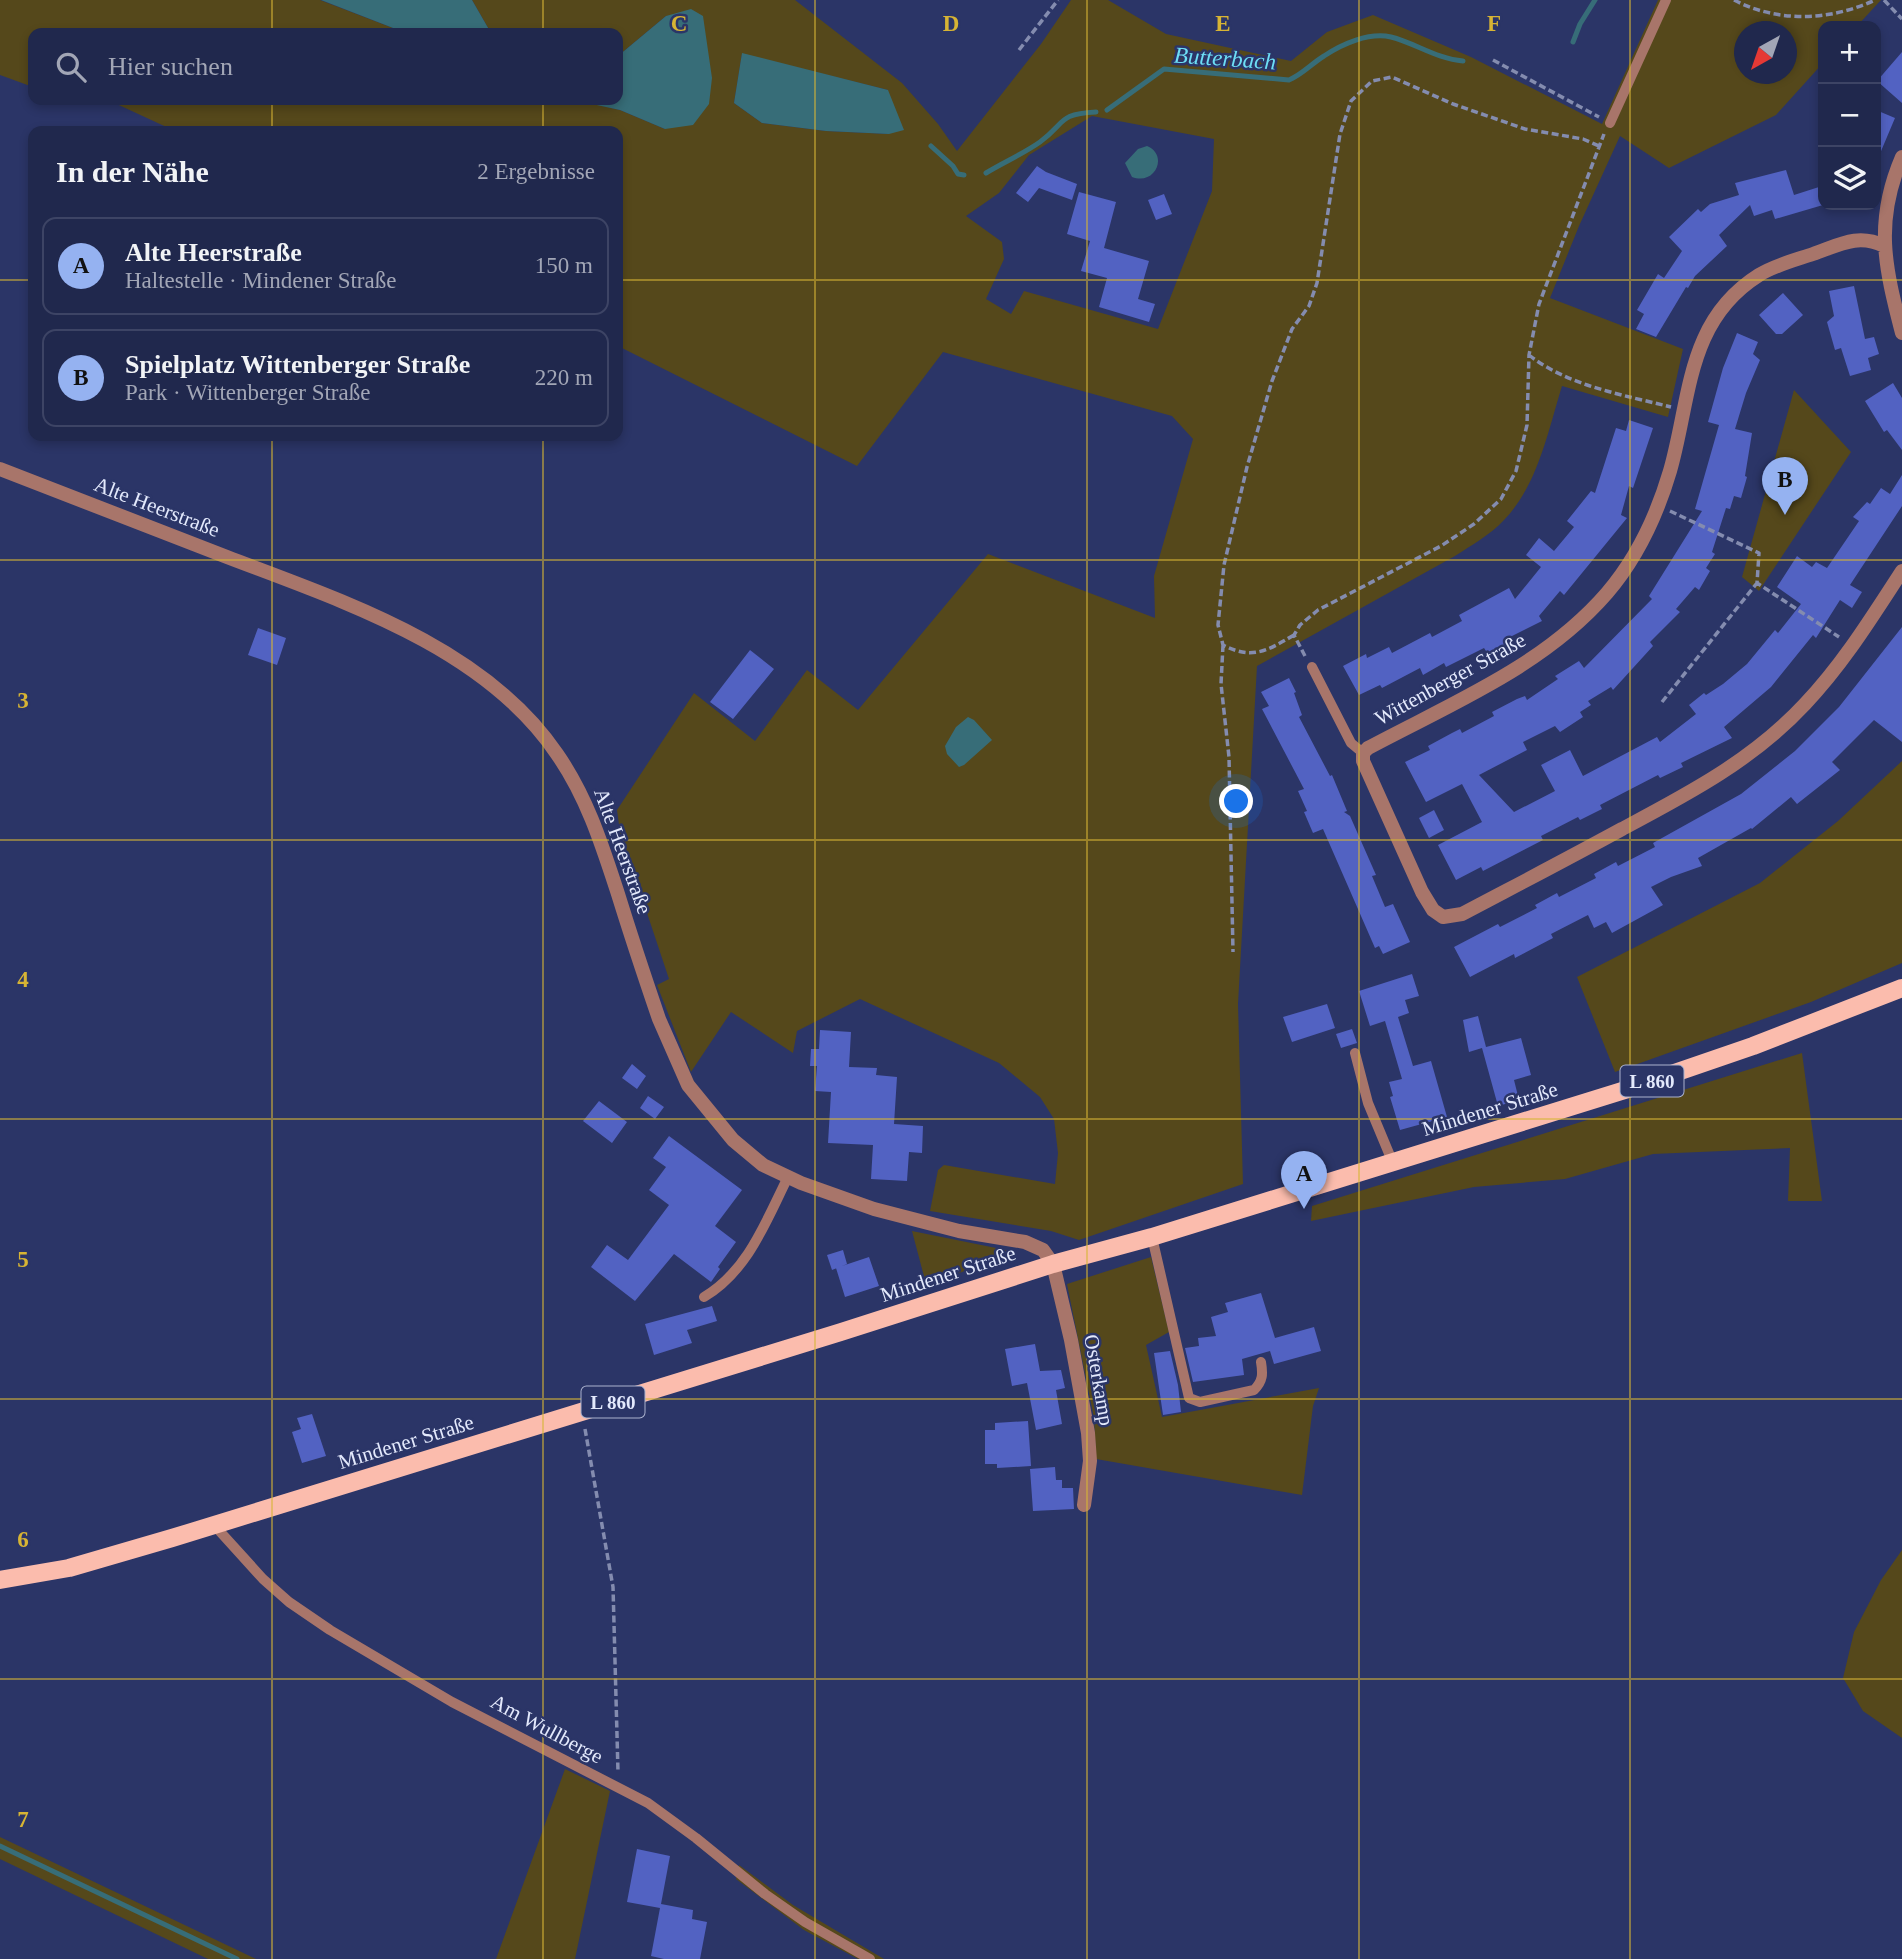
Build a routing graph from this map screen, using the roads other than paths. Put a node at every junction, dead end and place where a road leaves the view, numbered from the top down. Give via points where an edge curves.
1 (1666, 0) edge
2 (1610, 123) road end
3 (1902, 157) edge
4 (1884, 246) junction
5 (1902, 334) edge
6 (0, 469) edge
7 (1902, 571) edge
8 (1312, 667) road end
9 (1363, 753) junction
10 (1902, 988) edge
11 (1356, 1053) dead end
12 (1393, 1163) junction
13 (788, 1177) junction
14 (1152, 1237) junction
15 (1053, 1264) junction
16 (704, 1297) dead end
17 (1261, 1362) dead end
18 (1084, 1505) dead end
19 (214, 1525) junction
20 (0, 1580) edge
21 (870, 1959) edge

1 - 2 lane
3 - 4 street via 1889,191
4 - 5 street
4 - 9 street, Wittenberger Straße via 1870,240 1851,241 1776,267 1740,290 1703,337 1659,505 1646,535 1609,591 1562,639 1534,659
6 - 13 street, Alte Heerstraße via 363,609 423,639 500,693 531,721 577,785 595,824 659,1019 688,1085 733,1140 763,1165
7 - 9 street, Wittenberger Straße via 1853,646 1805,705 1741,761 1462,914 1443,917 1433,910
8 - 9 lane via 1351,743
10 - 12 main road, Mindener Straße / L 860 via 1625,1090
11 - 12 lane via 1368,1103
12 - 14 main road, Mindener Straße / L 860
13 - 15 street, Alte Heerstraße via 917,1221 1026,1242 1044,1250
13 - 16 lane via 735,1274
14 - 15 main road, Mindener Straße / L 860
14 - 17 lane via 1189,1398 1200,1402 1254,1390 1263,1376
15 - 18 street, Osterkamp via 1088,1433 1090,1461
15 - 19 main road, Mindener Straße / L 860
19 - 20 main road, Mindener Straße / L 860 via 69,1568
19 - 21 lane, Am Wullberge via 263,1579 330,1630 452,1702 674,1821 805,1922

